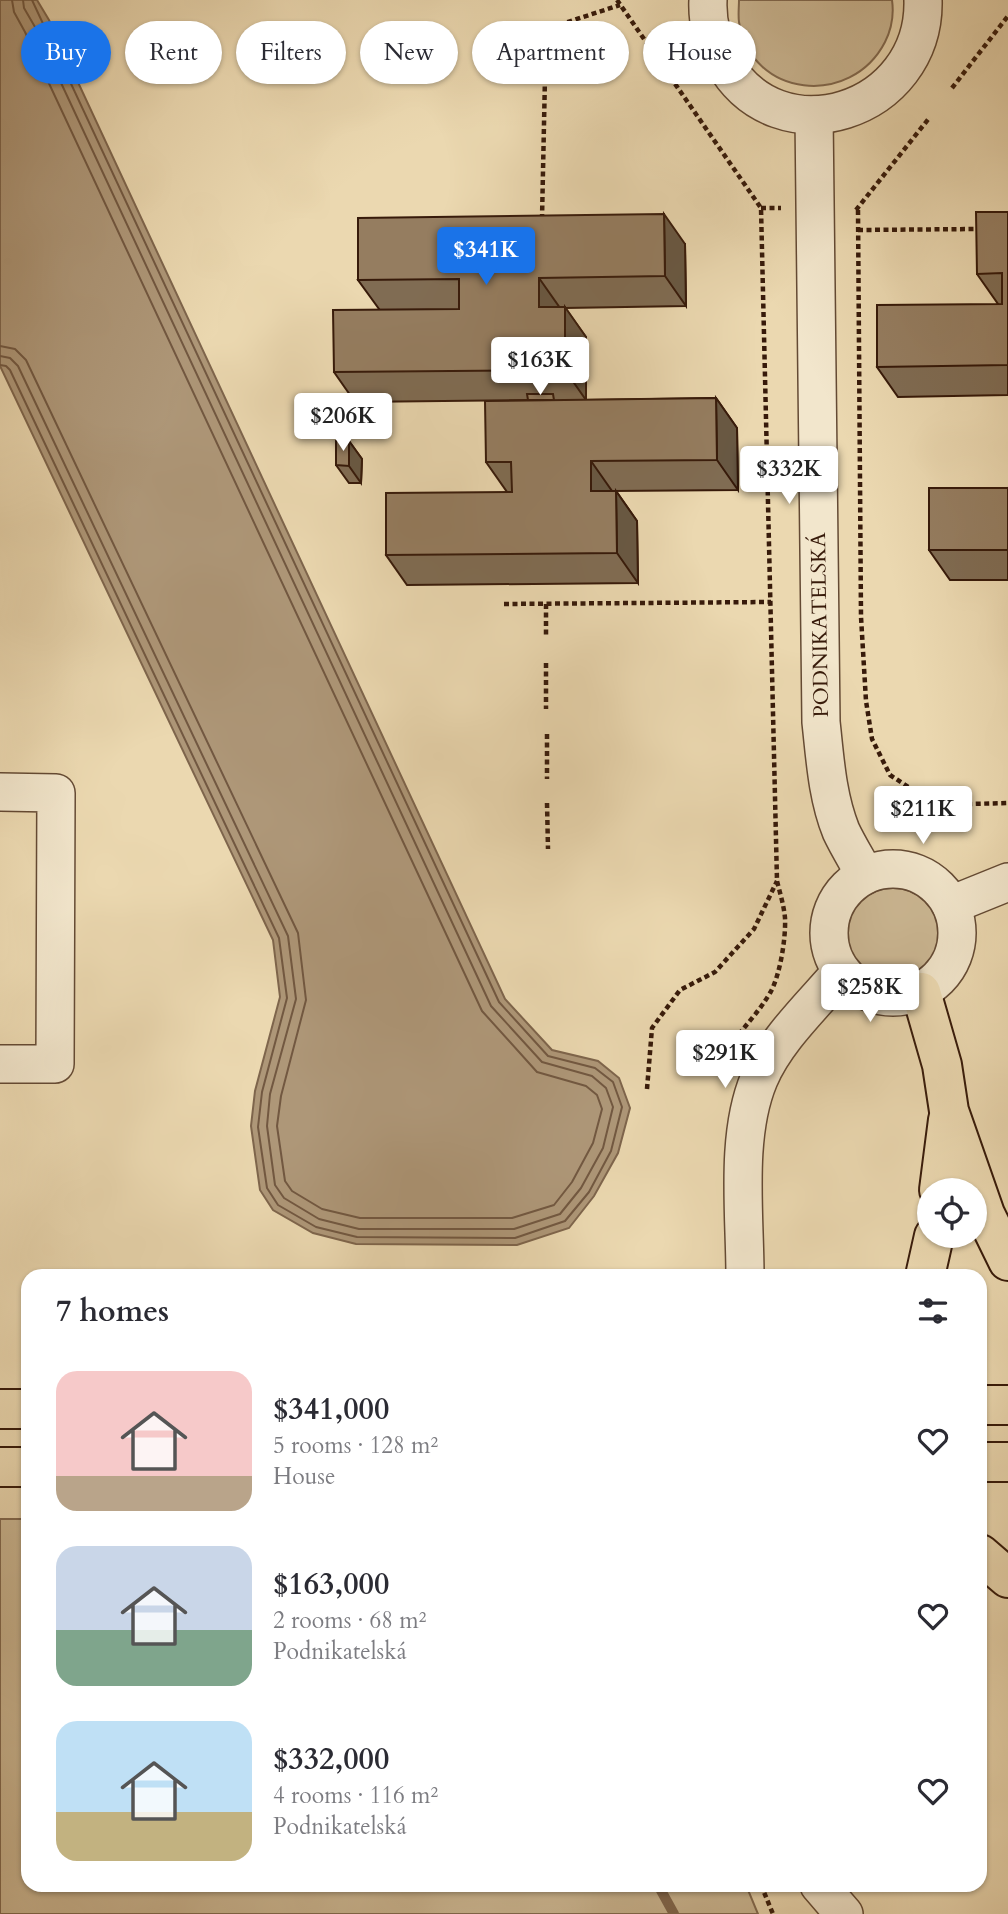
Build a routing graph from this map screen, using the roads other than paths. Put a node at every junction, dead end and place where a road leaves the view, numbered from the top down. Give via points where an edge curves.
1 (708, 0) edge
2 (923, 0) edge
3 (814, 115) junction
4 (0, 792) edge
5 (865, 875) junction
6 (1008, 882) edge
7 (951, 905) junction
8 (841, 972) junction
9 (920, 992) junction
10 (0, 1064) edge
11 (949, 1111) junction
12 (941, 1178) edge
13 (931, 1248) edge
14 (1008, 1261) edge
15 (745, 1266) edge
16 (927, 1269) edge
17 (987, 1405) edge
18 (1008, 1405) edge
19 (0, 1409) edge
20 (21, 1409) edge
21 (987, 1462) edge
22 (1008, 1462) edge
23 (0, 1467) edge
24 (21, 1467) edge
25 (987, 1560) edge
26 (1008, 1578) edge
27 (825, 1892) edge
28 (844, 1914) edge

1 - 3 street via 714,44 745,89 789,112
2 - 3 street via 921,29 899,75 861,105
3 - 5 street, PODNIKATELSKÁ via 821,722 834,808
4 - 10 street via 56,793 55,1064
5 - 7 street via 904,869 923,876
5 - 8 street via 837,900 830,918 828,937
6 - 7 street
7 - 9 street via 956,945 937,981
8 - 9 street via 869,994 904,998
8 - 15 street via 776,1049 753,1097 744,1138
9 - 11 highway via 942,1065
11 - 12 highway
11 - 14 highway via 985,1214
13 - 16 highway
17 - 18 highway
19 - 20 highway
21 - 22 highway
23 - 24 highway
25 - 26 highway
27 - 28 street

